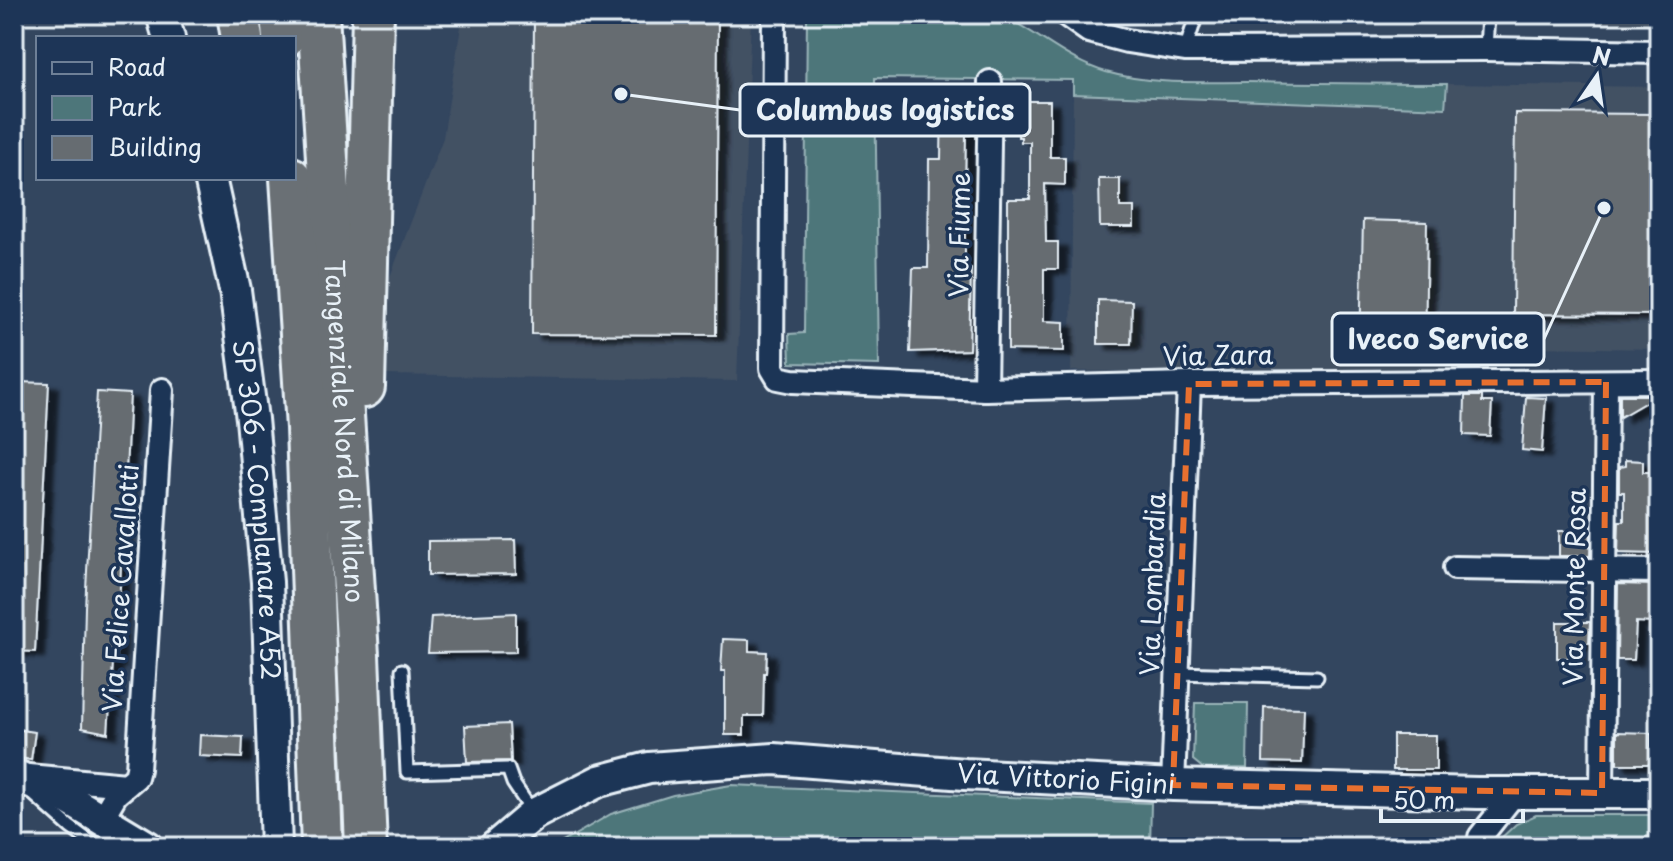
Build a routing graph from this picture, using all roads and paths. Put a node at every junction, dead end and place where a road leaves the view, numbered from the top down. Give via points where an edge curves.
1 (162, 14) edge
2 (238, 14) edge
3 (281, 14) edge
4 (318, 14) edge
5 (373, 14) edge
6 (774, 14) edge
7 (1065, 14) edge
8 (1197, 14) edge
9 (1488, 14) edge
10 (168, 36) edge
11 (242, 36) edge
12 (283, 36) edge
13 (1486, 49) junction
14 (1185, 50) junction
15 (1659, 52) edge
16 (990, 82) dead end
17 (210, 180) edge
18 (265, 180) edge
19 (291, 180) edge
20 (1659, 381) edge
21 (1606, 382) junction
22 (1189, 384) junction
23 (985, 389) junction
24 (162, 390) dead end
25 (307, 428) junction
26 (1455, 568) dead end
27 (1603, 570) junction
28 (1659, 571) edge
29 (358, 655) junction
30 (402, 670) dead end
31 (1178, 673) junction
32 (1317, 677) dead end
33 (15, 775) edge
34 (126, 785) junction
35 (1173, 785) junction
36 (1525, 792) junction
37 (1477, 793) junction
38 (1602, 793) junction
39 (1659, 793) edge
40 (534, 814) junction
41 (92, 838) edge
42 (1480, 842) edge
43 (148, 847) edge
44 (276, 847) edge
45 (322, 847) edge
46 (366, 847) edge
47 (495, 847) edge

1 - 10 street
2 - 11 highway
3 - 12 highway
4 - 29 highway, Tangenziale Nord di Milano
5 - 29 highway
6 - 23 street, Via Zara via 772,368 778,378
7 - 14 street via 1089,31
8 - 14 lane
9 - 13 lane
13 - 14 street
13 - 15 street
16 - 23 street, Via Fiume
17 - 44 street, SP 306 - Complanare A52 via 235,290 252,419 267,582
18 - 25 highway
19 - 25 highway, Tangenziale Nord di Milano
20 - 21 street, Via Zara
21 - 22 street, Via Zara
21 - 27 street, Via Monte Rosa
22 - 23 street, Via Zara
22 - 31 street, Via Lombardia
24 - 34 street, Via Felice Cavallotti via 138,769
25 - 45 highway, Tangenziale Nord di Milano
26 - 27 street
27 - 28 street
27 - 38 street, Via Monte Rosa
29 - 46 highway, Tangenziale Nord di Milano
30 - 40 lane via 407,772 508,769
31 - 32 lane
31 - 35 street, Via Lombardia
33 - 34 street
33 - 41 street via 60,794
34 - 41 street, Via Felice Cavallotti
35 - 37 street, Via Vittorio Figini
35 - 40 street, Via Vittorio Figini via 774,759 649,768 599,781
36 - 37 street, Via Vittorio Figini
36 - 38 street, Via Vittorio Figini
36 - 42 street via 1510,799
37 - 42 street
38 - 39 street, Via Vittorio Figini
40 - 47 street, Via Vittorio Figini
41 - 43 street

